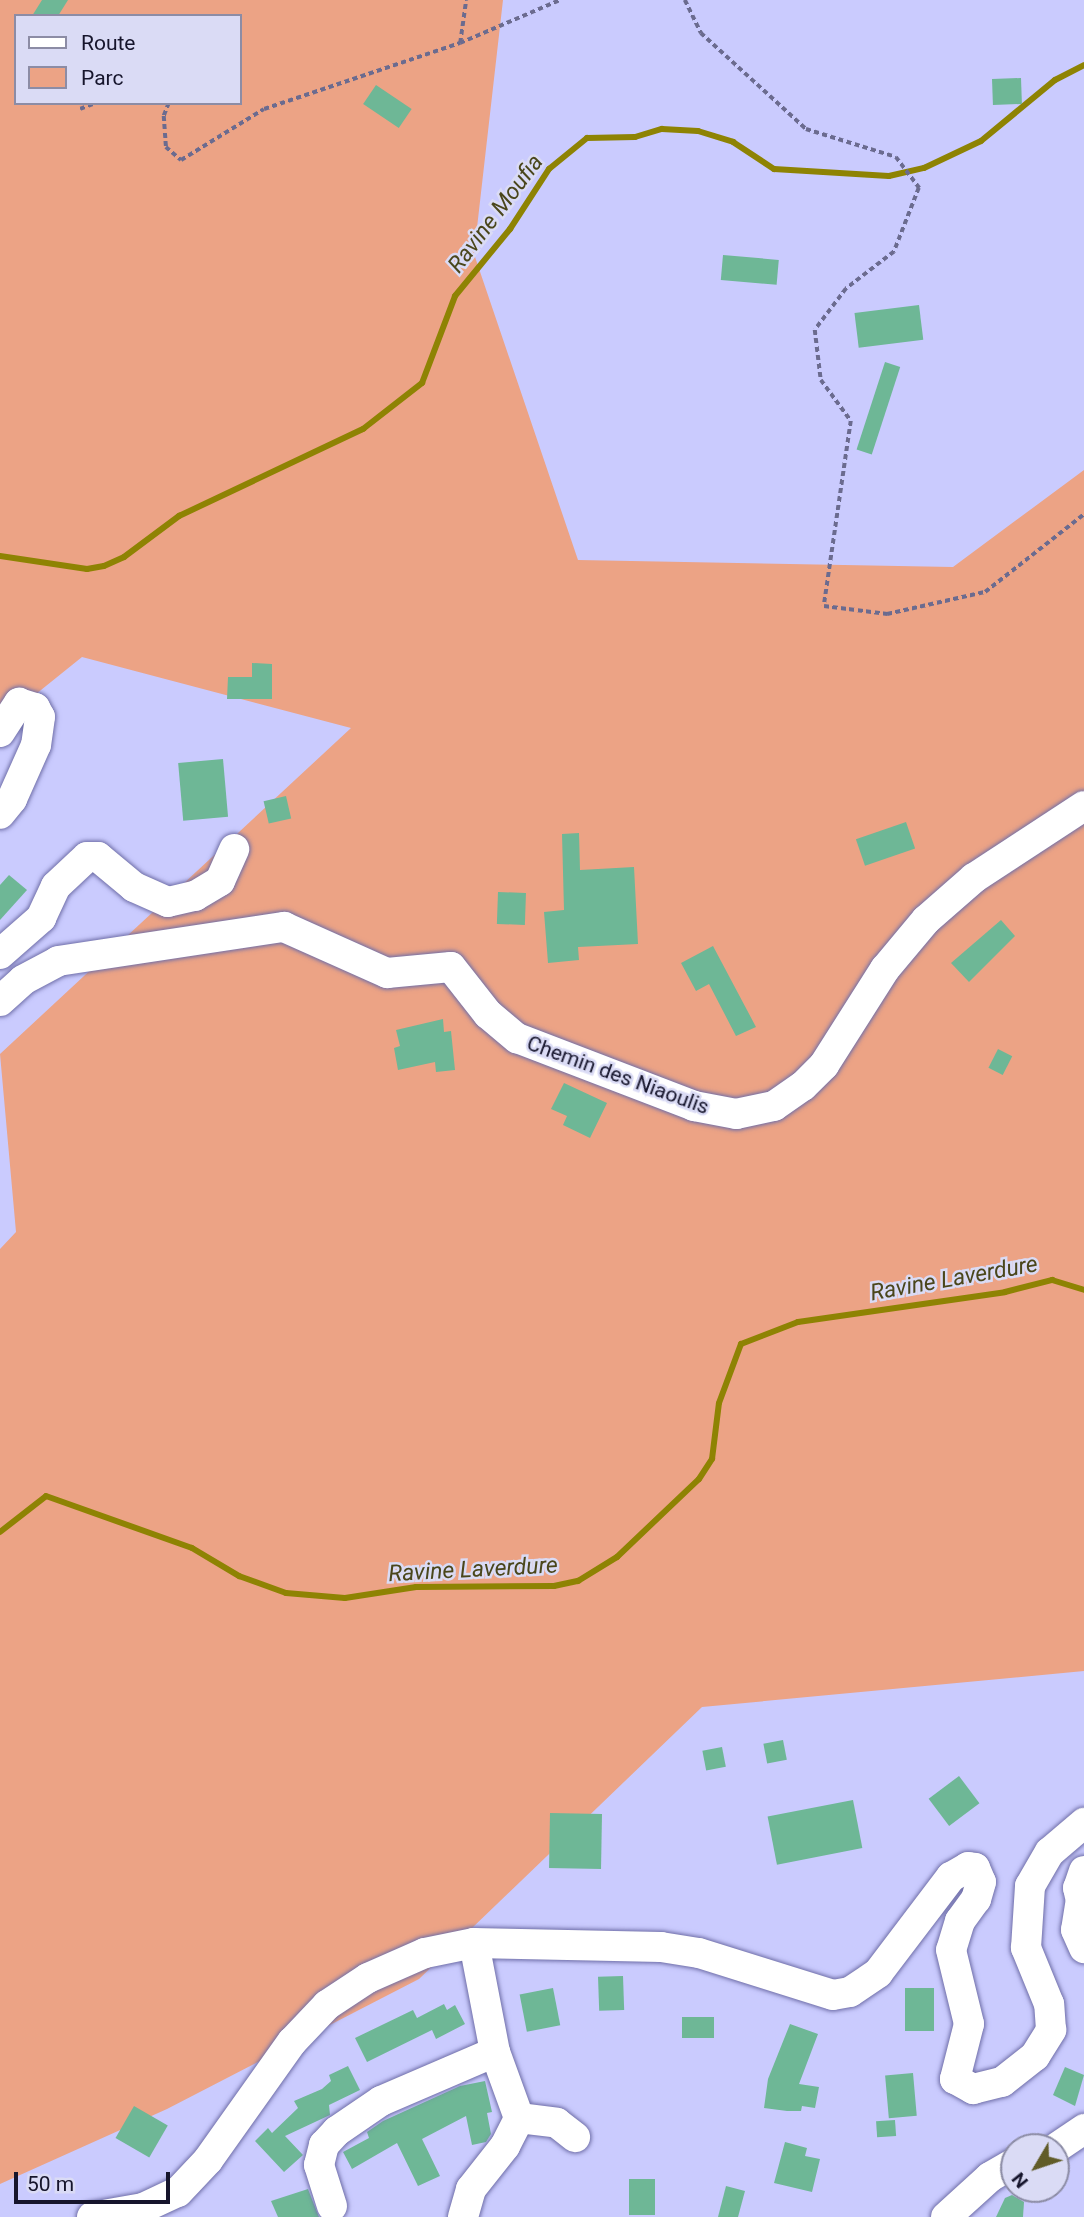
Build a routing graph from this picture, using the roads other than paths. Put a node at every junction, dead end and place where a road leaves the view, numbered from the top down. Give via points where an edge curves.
1 (0, 732) edge
2 (1084, 806) edge
3 (0, 814) edge
4 (234, 849) dead end
5 (0, 954) edge
6 (0, 1001) edge
7 (1084, 1823) edge
8 (1084, 1871) edge
9 (1082, 1909) edge
10 (474, 1943) junction
11 (1084, 1948) edge
12 (495, 2052) junction
13 (519, 2118) junction
14 (575, 2137) dead end
15 (1000, 2171) edge
16 (332, 2206) dead end
17 (92, 2217) edge
18 (463, 2217) edge
19 (946, 2217) edge

1 - 3 street via 19,703 35,708 40,717 36,745 12,799
2 - 6 street, Chemin des Niaoulis via 974,878 926,920 885,969 824,1065 803,1086 774,1106 736,1114 694,1106 517,1038 488,1014 451,967 387,973 284,927 58,961 23,980
4 - 5 street via 220,881 195,897 168,902 134,887 98,857 87,857 56,886 41,918
7 - 10 street via 1043,1861 1027,1901 1026,1948 1049,2004 1051,2030 1035,2056 1018,2071 980,2089 964,2087 955,2079 969,2024 951,1950 960,1921 979,1891 981,1881 975,1868 963,1867 951,1877 878,1973 850,1992 833,1995 699,1953 660,1947
8 - 9 street via 1077,1888
9 - 11 street via 1076,1930
10 - 12 street
10 - 17 street via 425,1954 368,1978 327,2005 292,2042 208,2160 178,2192 143,2208
12 - 13 street
12 - 16 street via 381,2101 337,2131 324,2145 320,2165
13 - 14 street via 557,2123
13 - 18 street via 505,2146 471,2189
15 - 19 street

